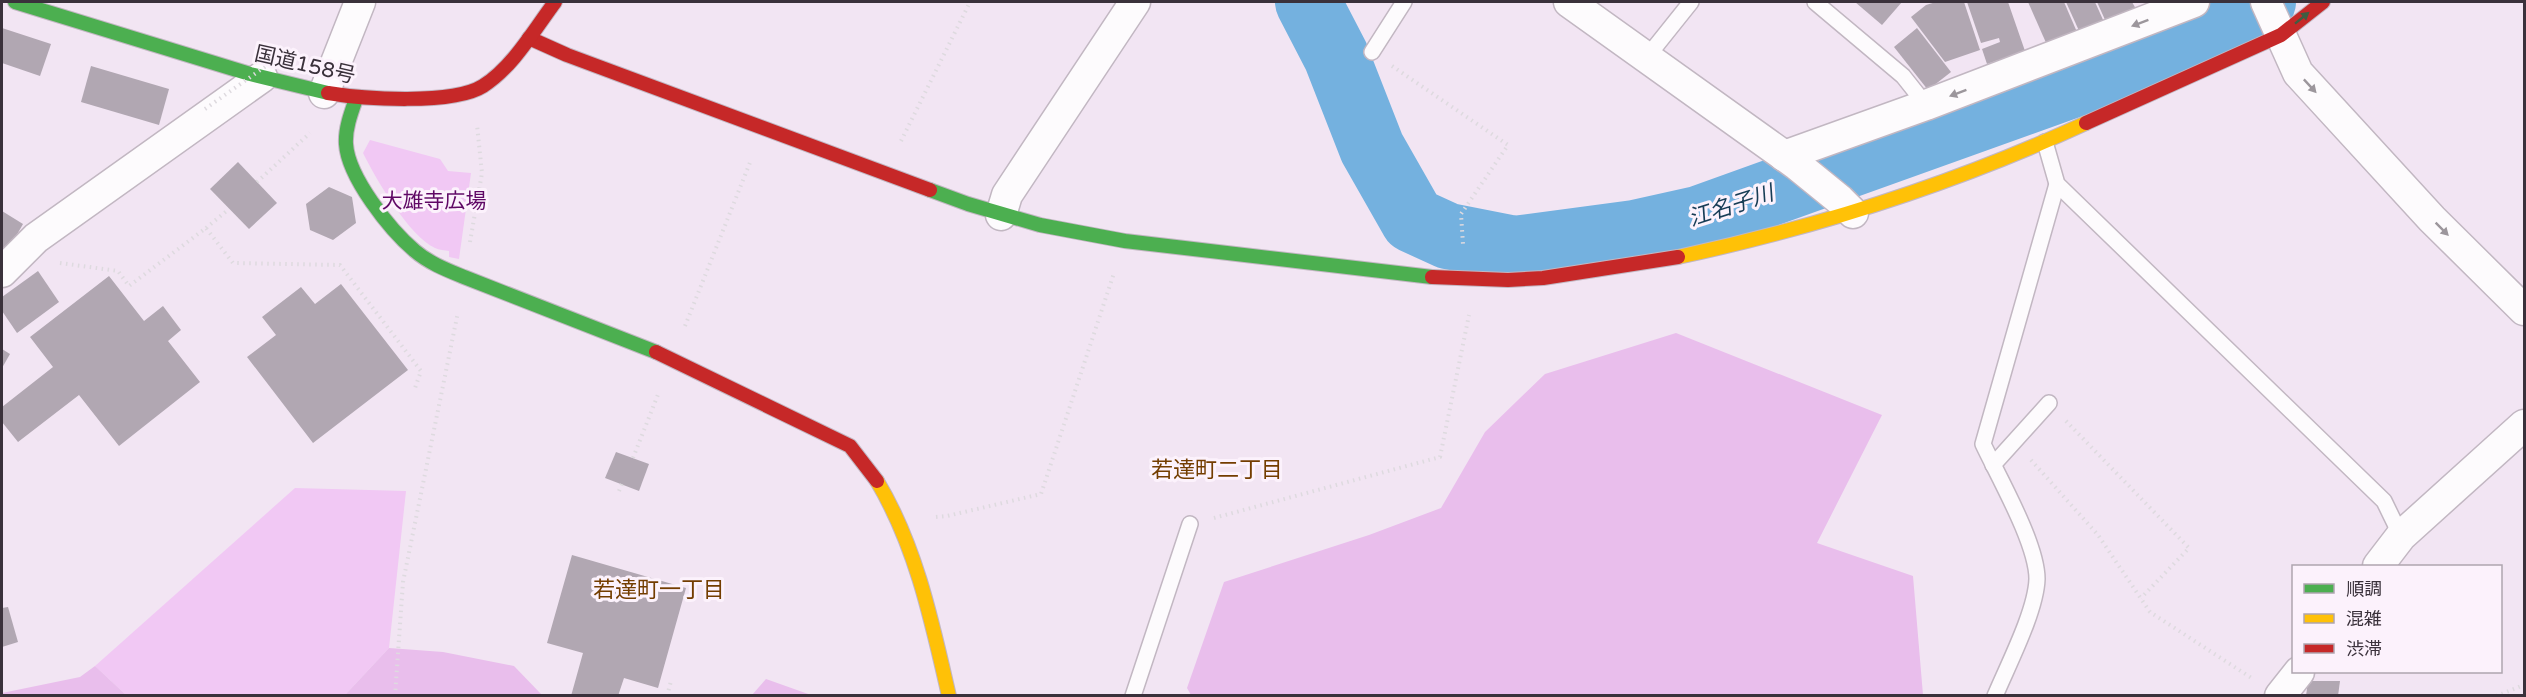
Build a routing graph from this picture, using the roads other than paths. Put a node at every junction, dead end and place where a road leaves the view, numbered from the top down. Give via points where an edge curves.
1 (15, 2) edge
2 (360, 2) edge
3 (555, 2) edge
4 (1136, 2) edge
5 (1404, 2) edge
6 (1569, 2) edge
7 (1691, 2) edge
8 (1815, 2) edge
9 (2194, 2) edge
10 (2323, 2) edge
11 (2274, 18) edge
12 (529, 38) junction
13 (1372, 52) road end
14 (1647, 57) junction
15 (262, 77) junction
16 (343, 96) junction
17 (1926, 105) junction
18 (2045, 142) junction
19 (1791, 160) junction
20 (2057, 184) junction
21 (1846, 206) junction
22 (1001, 215) junction
23 (2, 272) edge
24 (2524, 310) edge
25 (2049, 403) road end
26 (2524, 425) edge
27 (1993, 465) junction
28 (1190, 524) road end
29 (2401, 536) junction
30 (2379, 565) edge
31 (2297, 673) edge
32 (2270, 689) edge
33 (949, 696) edge
34 (1133, 696) edge
35 (1995, 696) edge

1 - 15 main road, 国道158号
2 - 16 street
3 - 12 main road, 国道158号
4 - 22 street via 1007,195
5 - 13 lane
6 - 14 street
7 - 14 lane
8 - 17 lane via 1903,76
9 -> 17 street
11 -> 10 main road
11 - 18 main road
11 -> 24 street via 2298,73 2432,219
12 - 16 main road, 国道158号 via 495,76 473,91 390,101
12 - 22 main road via 567,56
14 - 19 street
15 - 16 main road, 国道158号
15 - 23 street via 36,238
16 - 33 main road via 346,152 382,217 415,251 464,278 672,359 850,446 867,463 907,544
17 - 19 street
18 - 20 lane
18 - 21 main road
19 - 21 street
20 - 27 lane via 1983,444
20 - 29 lane via 2384,501
21 - 22 main road via 1766,238 1666,260 1543,278 1470,279 1410,276 1125,241
25 - 27 lane
26 - 29 street
27 - 35 lane via 2031,548 2037,581 2031,608
28 - 34 lane
29 - 30 street
31 - 32 street

